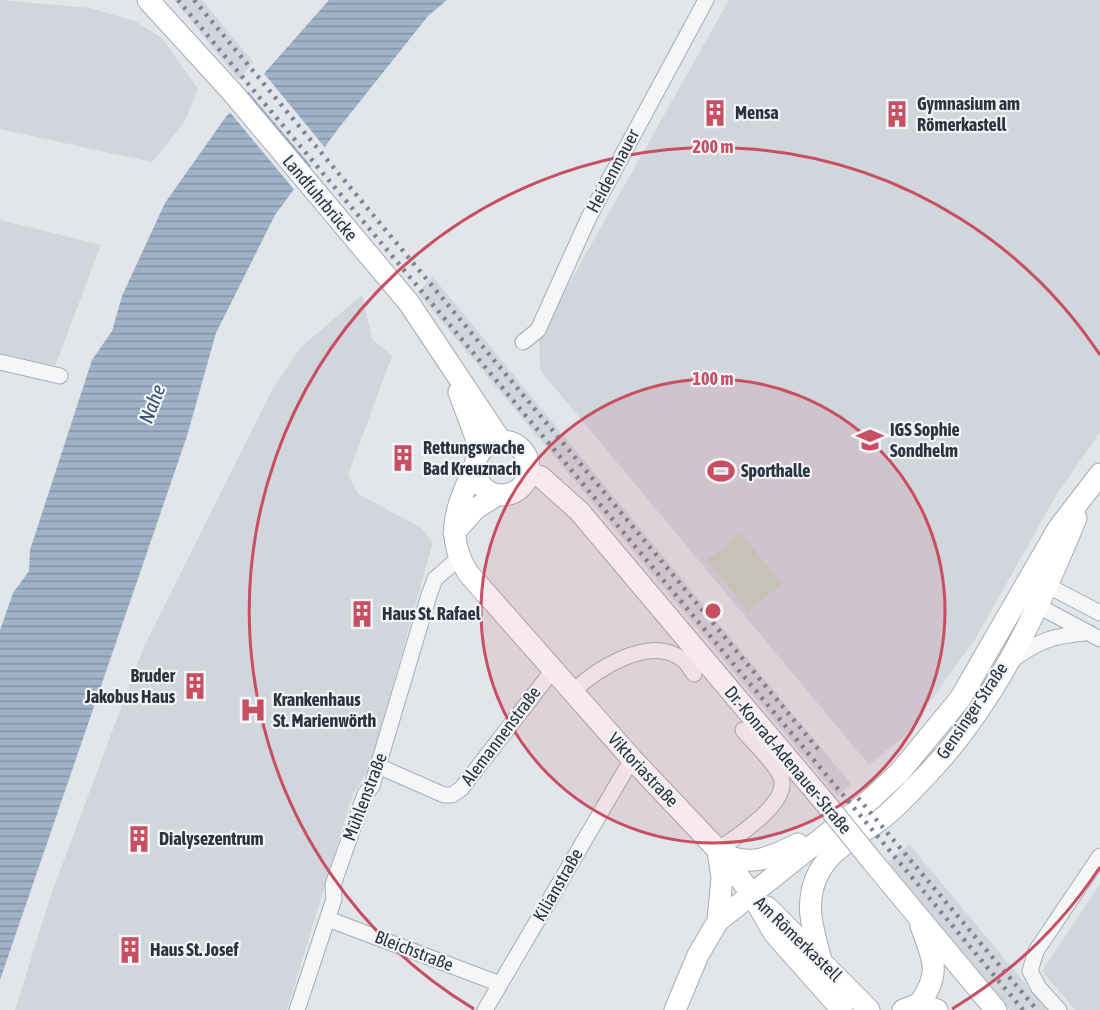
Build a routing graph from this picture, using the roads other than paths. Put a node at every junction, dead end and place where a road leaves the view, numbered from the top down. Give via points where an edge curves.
1 (148, 0) edge
2 (706, 0) edge
3 (523, 342) dead end
4 (442, 351) junction
5 (0, 362) edge
6 (60, 376) dead end
7 (501, 441) junction
8 (477, 459) junction
9 (1100, 474) edge
10 (524, 481) junction
11 (497, 495) junction
12 (453, 534) junction
13 (459, 558) junction
14 (1038, 581) junction
15 (1028, 601) junction
16 (1100, 613) edge
17 (1085, 633) junction
18 (1100, 639) edge
19 (1004, 666) junction
20 (553, 670) junction
21 (694, 674) dead end
22 (572, 692) junction
23 (743, 730) dead end
24 (632, 759) junction
25 (378, 766) junction
26 (844, 820) junction
27 (718, 850) junction
28 (1100, 856) edge
29 (751, 893) junction
30 (915, 912) junction
31 (328, 919) junction
32 (718, 921) junction
33 (821, 960) junction
34 (500, 984) junction
35 (920, 1008) edge
36 (297, 1010) edge
37 (485, 1010) edge
38 (675, 1010) edge
39 (842, 1010) edge
40 (869, 1010) edge
41 (996, 1010) edge
42 (1059, 1010) edge

1 - 4 street, Landfuhrbrücke via 232,92 409,303
2 - 3 street, Heidenmauer via 589,217 538,330
4 - 7 street
4 - 8 street
5 - 6 street
7 - 8 street via 489,444
7 - 10 street via 522,450 528,461
8 - 11 street via 475,474 483,488
8 - 12 street, Viktoriastraße via 459,504
9 - 14 street, Gensinger Straße
10 - 11 street via 509,495
10 - 30 street, Dr.-Konrad-Adenauer-Straße, bridge via 541,477 579,511
11 - 12 street via 475,509
12 - 13 street, Viktoriastraße
13 - 20 street, Viktoriastraße
13 - 25 street, Mühlenstraße via 435,579
14 - 15 street, Gensinger Straße
14 - 16 street
15 - 17 street
15 - 19 street, Gensinger Straße
15 - 26 street, Gensinger Straße via 960,699 898,773
17 - 18 street
17 - 19 street via 1055,636 1034,644
19 - 33 street, Gensinger Straße via 966,728 936,764 886,815 835,851 822,866 809,910
20 - 22 street, Viktoriastraße
20 - 25 street, Alemannenstraße via 461,789 452,795
21 - 22 street via 682,659 666,653 626,656 594,672
22 - 24 street, Viktoriastraße
23 - 27 street via 780,775 783,785 778,800 768,811
24 - 27 street, Viktoriastraße
24 - 34 street, Kilianstraße
25 - 31 street, Mühlenstraße via 333,885
26 - 27 street via 759,861 741,861
26 - 29 street, Gensinger Straße
27 - 29 street, Viktoriastraße
27 - 32 street via 722,877
28 - 42 street via 1036,951 1030,971
29 - 32 street
29 - 33 street, Am Römerkastell
29 - 39 street, Am Römerkastell via 774,933
30 - 35 street via 934,968
30 - 41 street, Dr.-Konrad-Adenauer-Straße
31 - 34 street, Bleichstraße
31 - 36 street, Mühlenstraße
32 - 38 street via 698,955
33 - 40 street, Am Römerkastell
34 - 37 street, Kilianstraße

